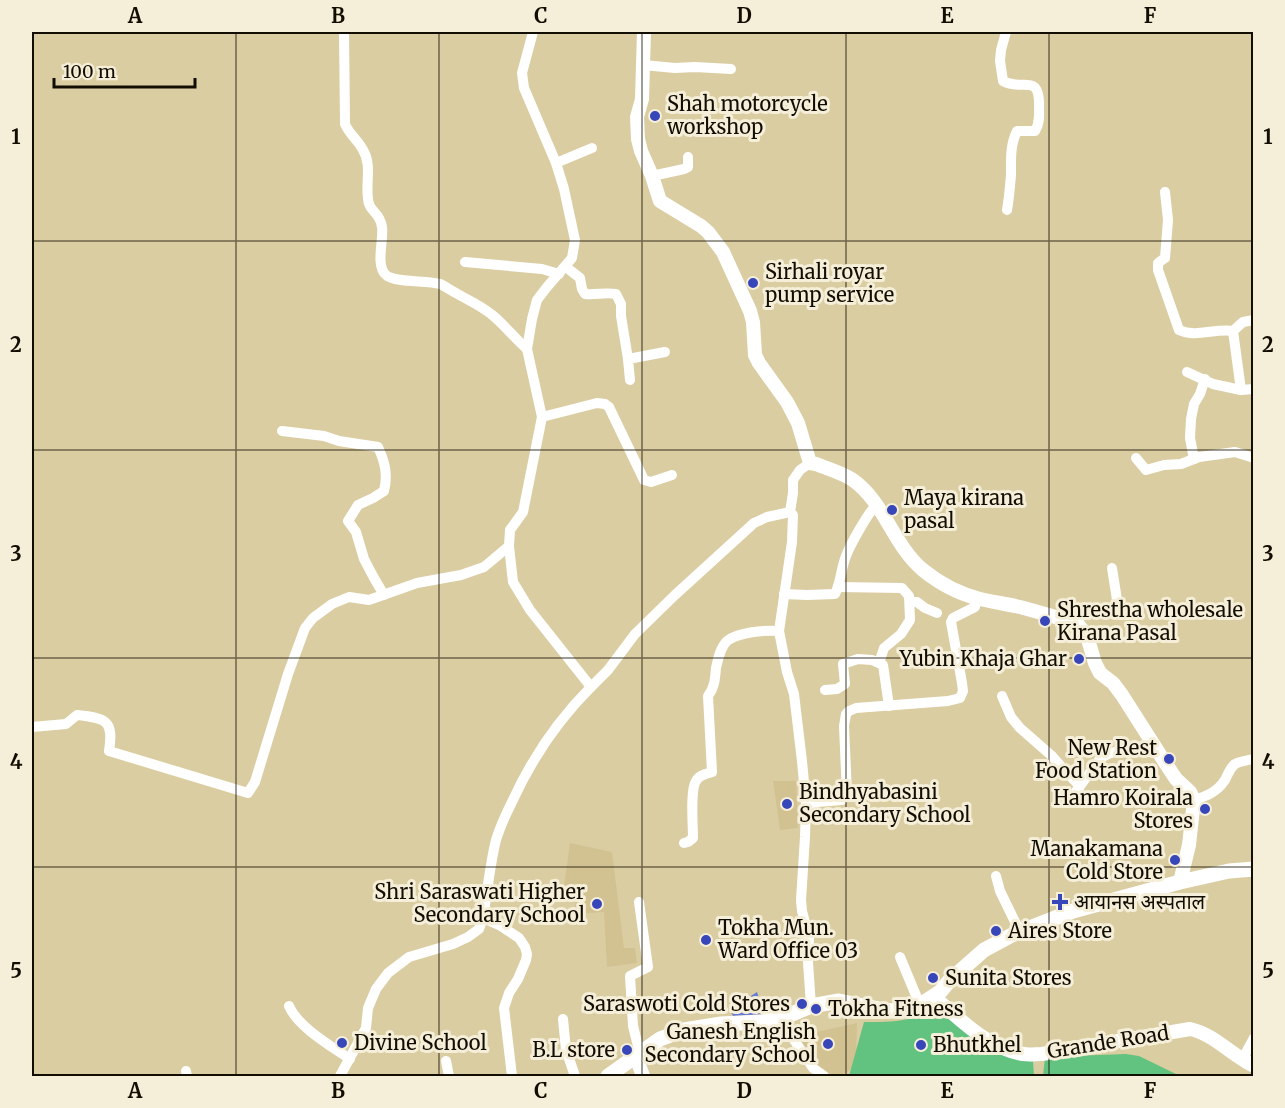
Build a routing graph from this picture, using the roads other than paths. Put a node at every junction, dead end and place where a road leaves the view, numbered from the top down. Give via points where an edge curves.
1 (344, 32) edge
2 (533, 32) edge
3 (644, 32) edge
4 (1006, 32) edge
5 (643, 65) junction
6 (731, 69) dead end
7 (592, 148) dead end
8 (688, 157) dead end
9 (556, 163) junction
10 (652, 176) junction
11 (1165, 192) dead end
12 (1007, 210) dead end
13 (465, 262) dead end
14 (562, 271) junction
15 (1254, 320) edge
16 (1233, 331) junction
17 (527, 349) junction
18 (665, 352) dead end
19 (628, 359) junction
20 (1187, 372) dead end
21 (1205, 379) junction
22 (630, 380) dead end
23 (1254, 389) edge
24 (1241, 390) junction
25 (542, 417) junction
26 (282, 432) dead end
27 (1136, 458) dead end
28 (1254, 458) edge
29 (1194, 459) junction
30 (810, 463) junction
31 (672, 475) dead end
32 (876, 506) junction
33 (790, 512) junction
34 (509, 546) junction
35 (1112, 568) dead end
36 (838, 587) junction
37 (784, 594) junction
38 (384, 595) junction
39 (977, 598) junction
40 (910, 602) junction
41 (937, 613) dead end
42 (1077, 623) junction
43 (779, 631) junction
44 (879, 663) junction
45 (591, 687) junction
46 (825, 690) dead end
47 (1002, 696) dead end
48 (889, 706) junction
49 (32, 727) edge
50 (1158, 753) junction
51 (1254, 759) edge
52 (1194, 800) junction
53 (806, 804) junction
54 (684, 843) dead end
55 (1254, 869) edge
56 (996, 876) dead end
57 (1180, 882) junction
58 (639, 902) dead end
59 (483, 918) junction
60 (1020, 932) junction
61 (900, 957) dead end
62 (934, 997) junction
63 (920, 1005) junction
64 (289, 1006) dead end
65 (811, 1006) junction
66 (563, 1019) dead end
67 (780, 1019) junction
68 (1254, 1038) edge
69 (638, 1055) junction
70 (350, 1059) junction
71 (446, 1061) dead end
72 (1248, 1063) edge
73 (340, 1077) edge
74 (449, 1077) edge
75 (512, 1077) edge
76 (575, 1077) edge
77 (608, 1077) edge
78 (643, 1077) edge
79 (824, 1077) edge

1 - 17 street via 345,124 365,151 369,206 380,218 383,229 380,259 386,275 441,284 479,305
2 - 9 street via 522,73 524,88
3 - 5 street
4 - 12 street via 1000,61 1003,81 1039,90 1038,127 1032,132 1017,131 1011,147
5 - 6 street
5 - 10 street via 638,139
7 - 9 street
8 - 10 street via 684,169
9 - 14 street via 575,240 572,258
10 - 30 street via 660,201 701,226 723,252 750,311 755,355 798,423
11 - 16 street via 1165,258 1158,263 1158,270 1179,330
13 - 14 street
14 - 17 street via 537,300
14 - 19 street via 580,278 585,294 616,294 621,303
15 - 16 street via 1243,322
16 - 24 street
17 - 25 street
18 - 19 street
19 - 22 street
20 - 21 street
21 - 24 street
21 - 29 street via 1191,419
23 - 24 street
25 - 31 street via 604,404 609,407 644,480 651,482
25 - 34 street via 523,512 510,530
26 - 38 street via 378,447 387,478 384,491 358,505 348,521
27 - 29 street via 1146,470
28 - 29 street via 1235,452
30 - 32 street via 852,479
30 - 33 street via 793,480
32 - 36 street via 846,555
32 - 39 street via 912,560 937,580
33 - 37 street via 793,525
33 - 45 street via 754,523 635,634
34 - 38 street via 484,567
34 - 45 street via 513,582 530,610
35 - 42 street via 1118,606 1080,613
36 - 37 street via 835,594
36 - 40 street via 902,588
37 - 43 street
38 - 49 street via 369,600 349,597 332,604 305,628 255,782 248,793 109,751 110,727 95,717 77,715 66,724
39 - 42 street
39 - 48 street via 975,607 951,622 963,691 960,698
40 - 41 street
40 - 44 street via 910,620 884,648
42 - 50 street via 1087,636 1100,673 1122,695
43 - 53 street via 794,694
43 - 54 street via 741,635 727,641 719,654 713,689 708,696 712,772 694,782 693,838
44 - 46 street via 858,659 843,664 845,684
44 - 48 street via 883,665
45 - 59 street via 540,747 519,785 496,841
47 - 50 street via 1011,717 1052,756 1077,790 1108,753
48 - 53 street via 856,708 846,714 848,795 842,800
50 - 52 street
51 - 52 street via 1236,763 1216,791
52 - 57 street
53 - 65 street via 801,900 809,938
55 - 57 main road
56 - 60 street
57 - 60 main road via 1073,911
58 - 69 street via 648,967 630,976
59 - 70 street via 479,929 468,937 409,957 388,973 376,989 368,1008 366,1028
59 - 75 street via 519,938 527,954 504,1008
60 - 62 main road via 984,950
61 - 63 street
62 - 63 main road
62 - 72 street, Grande Road via 977,1034 1010,1051 1042,1054 1190,1029 1201,1031
63 - 65 main road via 889,1011 839,1001
64 - 70 street via 292,1014 320,1039
65 - 67 main road
66 - 76 street via 566,1050
67 - 69 main road via 684,1030 660,1039
67 - 79 street via 813,1068
68 - 72 street
69 - 77 main road
69 - 78 street
70 - 73 street
71 - 74 street

